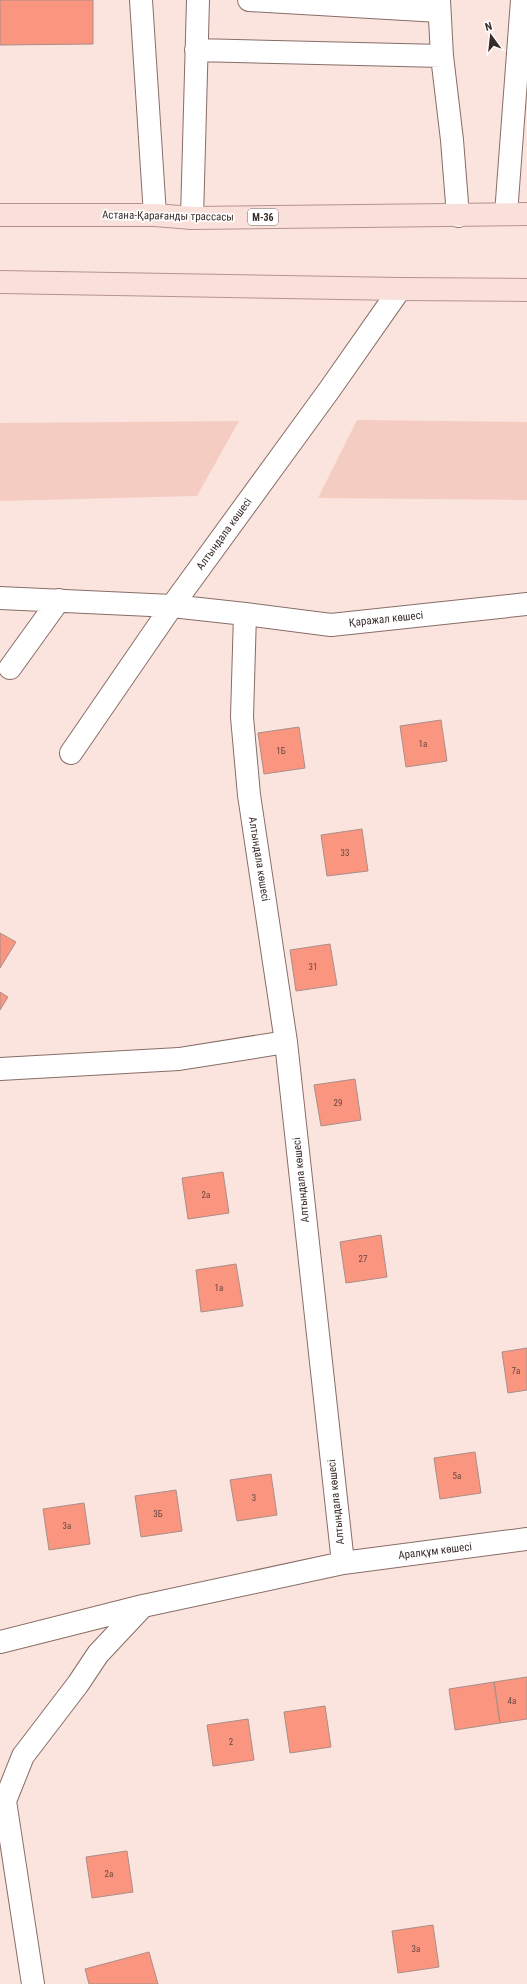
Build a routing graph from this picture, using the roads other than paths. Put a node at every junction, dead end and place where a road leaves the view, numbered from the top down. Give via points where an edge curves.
1 (141, 0) edge
2 (198, 0) edge
3 (249, 0) edge
4 (522, 0) edge
5 (439, 6) edge
6 (524, 24) edge
7 (196, 50) junction
8 (442, 56) junction
9 (516, 214) edge
10 (0, 215) edge
11 (155, 215) junction
12 (458, 216) junction
13 (192, 218) junction
14 (0, 282) edge
15 (400, 289) junction
16 (527, 290) edge
17 (0, 598) edge
18 (59, 600) junction
19 (527, 604) edge
20 (172, 606) junction
21 (245, 614) junction
22 (10, 668) dead end
23 (71, 753) dead end
24 (286, 1042) junction
25 (0, 1068) edge
26 (527, 1538) edge
27 (343, 1563) junction
28 (143, 1606) junction
29 (0, 1642) edge
30 (2, 1802) edge
31 (33, 1984) edge

1 - 11 street
2 - 7 street
3 - 5 street
4 - 6 street
5 - 8 street
6 - 9 street
7 - 8 street
7 - 13 street
8 - 12 street
9 - 12 main road, Астана-Қарағанды трассасы / M-36
10 - 11 main road, Астана-Қарағанды трассасы / M-36
11 - 13 main road, Астана-Қарағанды трассасы / M-36
12 - 13 main road, Астана-Қарағанды трассасы / M-36
14 - 15 main road
15 - 16 main road
15 - 20 street, Алтындала көшесі
17 - 18 street
18 - 20 street
18 - 22 street
19 - 21 street, Қаражал көшесі via 331,624
20 - 21 street
20 - 23 street, Алтындала көшесі
21 - 24 street, Алтындала көшесі via 242,717 249,795
24 - 25 street via 179,1059
24 - 27 street, Алтындала көшесі
26 - 27 street, Аралқұм көшесі
27 - 28 street, Аралқұм көшесі
28 - 29 street, Аралқұм көшесі
28 - 30 street via 98,1654 22,1756
30 - 31 street

